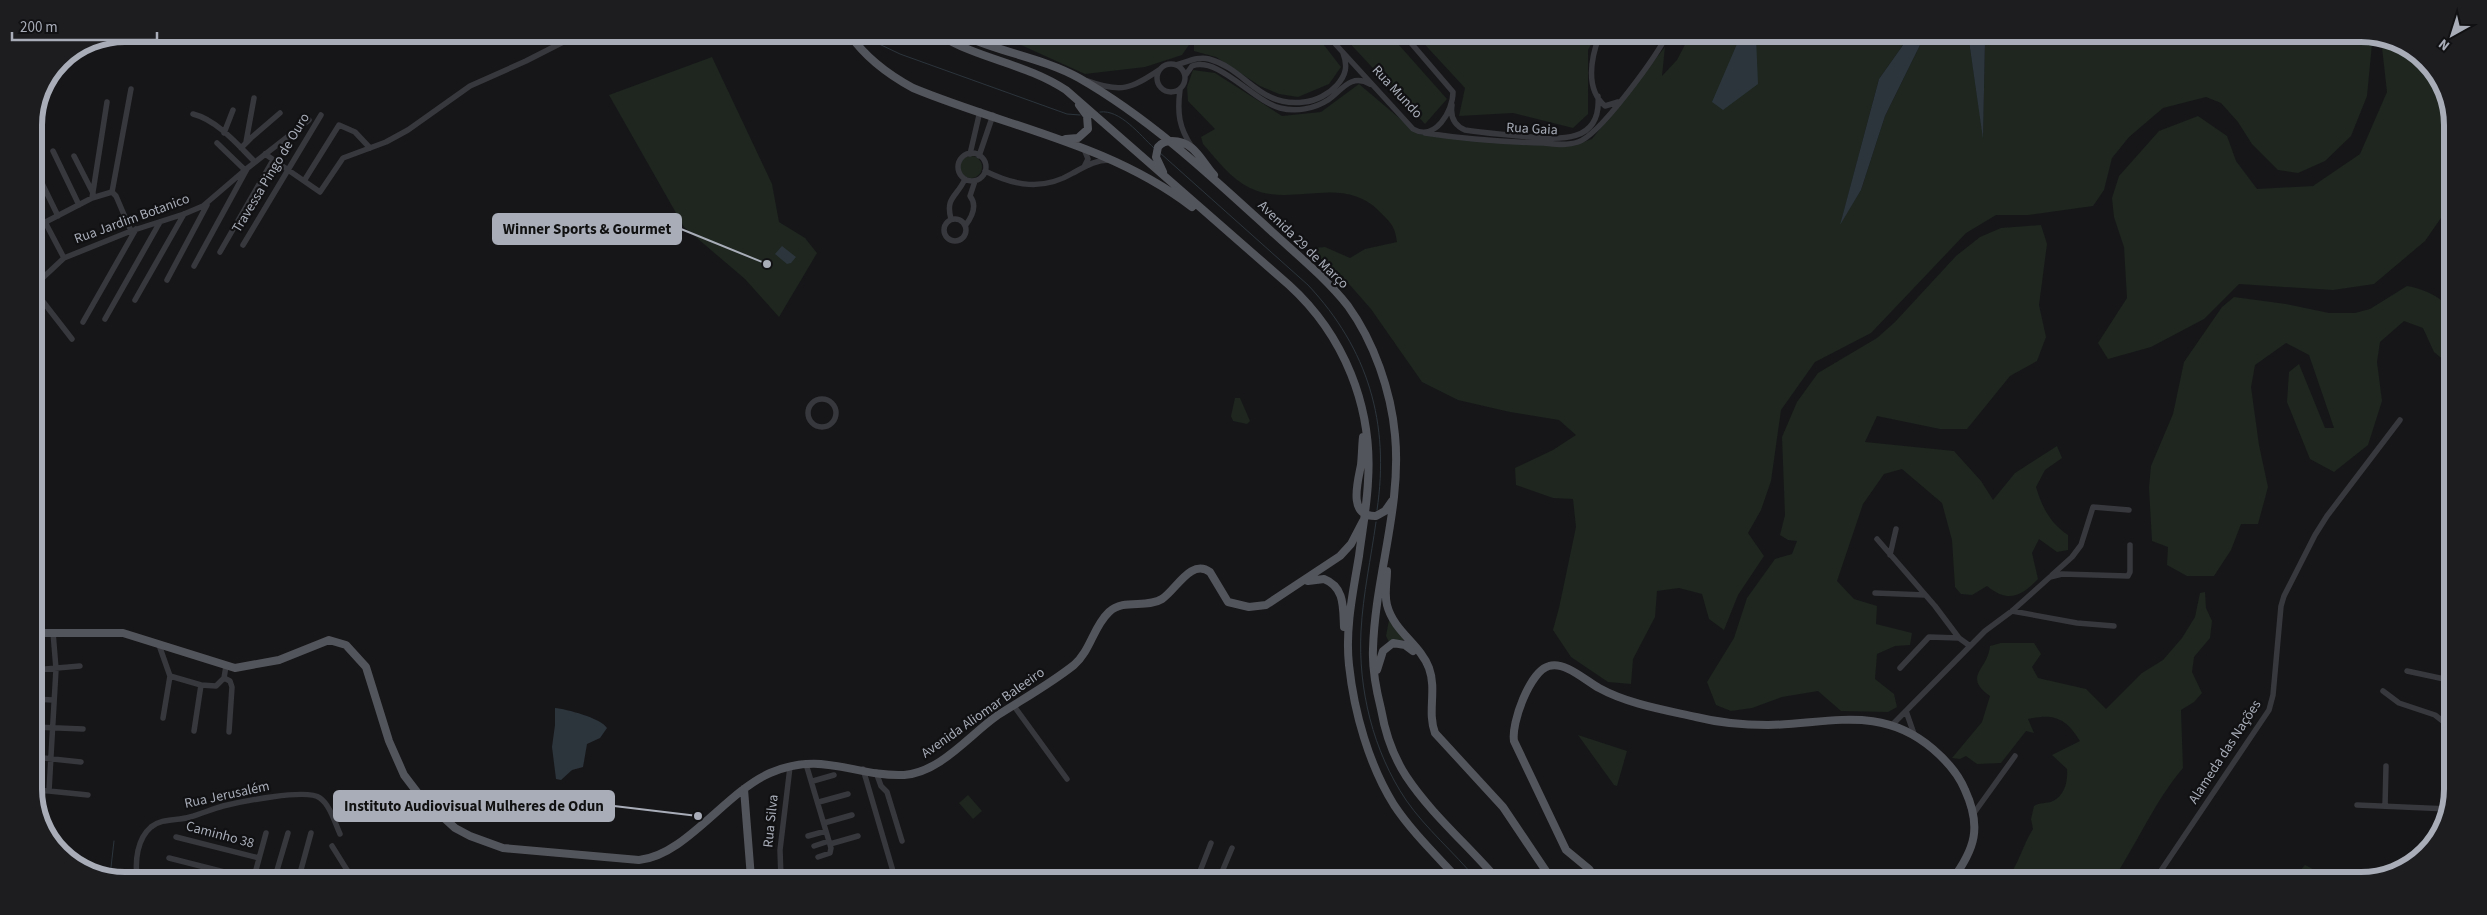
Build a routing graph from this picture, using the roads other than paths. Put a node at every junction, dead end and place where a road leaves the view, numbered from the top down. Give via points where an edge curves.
1 (563, 42) edge
2 (856, 42) edge
3 (952, 42) edge
4 (984, 42) edge
5 (1333, 42) edge
6 (1410, 42) edge
7 (1598, 42) edge
8 (1663, 42) edge
9 (1342, 52) junction
10 (1176, 65) junction
11 (1160, 70) junction
12 (1185, 76) junction
13 (1077, 77) junction
14 (1376, 88) junction
15 (131, 89) dead end
16 (1066, 90) junction
17 (1180, 90) junction
18 (1453, 95) junction
19 (1598, 96) junction
20 (254, 98) dead end
21 (1620, 101) junction
22 (107, 102) dead end
23 (233, 110) dead end
24 (980, 111) junction
25 (193, 114) dead end
26 (280, 114) dead end
27 (321, 115) dead end
28 (993, 115) junction
29 (309, 120) dead end
30 (224, 133) junction
31 (1425, 133) junction
32 (1054, 137) junction
33 (1167, 141) junction
34 (246, 142) junction
35 (217, 143) dead end
36 (1192, 147) junction
37 (241, 148) junction
38 (370, 148) junction
39 (1084, 149) junction
40 (53, 151) dead end
41 (265, 154) junction
42 (970, 154) junction
43 (74, 156) dead end
44 (979, 156) junction
45 (273, 160) junction
46 (1112, 160) junction
47 (255, 162) junction
48 (1084, 167) junction
49 (246, 169) junction
50 (288, 170) junction
51 (985, 171) junction
52 (964, 179) junction
53 (1167, 179) junction
54 (975, 180) junction
55 (304, 181) junction
56 (42, 183) edge
57 (112, 192) junction
58 (959, 192) junction
59 (93, 196) junction
60 (970, 196) junction
61 (208, 203) junction
62 (1241, 204) junction
63 (79, 205) junction
64 (184, 214) junction
65 (58, 216) junction
66 (951, 220) junction
67 (45, 222) junction
68 (160, 222) junction
69 (42, 224) edge
70 (965, 226) junction
71 (134, 230) junction
72 (244, 244) dead end
73 (1248, 250) junction
74 (220, 252) dead end
75 (64, 258) junction
76 (194, 266) dead end
77 (42, 277) edge
78 (167, 280) dead end
79 (135, 300) dead end
80 (42, 301) edge
81 (105, 319) dead end
82 (83, 322) dead end
83 (72, 339) dead end
84 (809, 408) joint
85 (1364, 418) junction
86 (2400, 420) dead end
87 (1393, 500) junction
88 (2129, 510) dead end
89 (1364, 517) junction
90 (1896, 529) dead end
91 (1878, 539) dead end
92 (2130, 545) dead end
93 (1386, 554) junction
94 (1890, 555) junction
95 (2050, 577) junction
96 (1875, 593) dead end
97 (1925, 595) junction
98 (1281, 597) junction
99 (2012, 611) junction
100 (2114, 626) dead end
101 (53, 632) junction
102 (43, 633) edge
103 (1959, 638) junction
104 (159, 645) junction
105 (1970, 646) junction
106 (1348, 652) junction
107 (80, 666) dead end
108 (226, 666) junction
109 (1900, 668) dead end
110 (56, 669) junction
111 (43, 670) edge
112 (2407, 671) dead end
113 (170, 676) junction
114 (224, 678) junction
115 (1432, 679) junction
116 (2444, 679) edge
117 (1375, 681) junction
118 (201, 685) junction
119 (2383, 691) dead end
120 (43, 699) edge
121 (54, 700) junction
122 (1014, 706) junction
123 (1906, 711) junction
124 (163, 718) dead end
125 (2444, 722) edge
126 (1893, 724) junction
127 (43, 728) edge
128 (53, 729) junction
129 (82, 730) dead end
130 (194, 731) dead end
131 (229, 732) dead end
132 (1914, 734) junction
133 (2015, 756) dead end
134 (43, 758) edge
135 (52, 759) junction
136 (81, 762) dead end
137 (806, 764) junction
138 (2386, 766) dead end
139 (790, 767) junction
140 (863, 769) junction
141 (876, 772) junction
142 (834, 775) dead end
143 (1067, 778) dead end
144 (813, 781) junction
145 (744, 789) junction
146 (43, 791) edge
147 (49, 791) junction
148 (848, 794) dead end
149 (88, 795) dead end
150 (819, 802) junction
151 (2357, 805) dead end
152 (2385, 806) junction
153 (2442, 809) edge
154 (1974, 813) junction
155 (852, 815) dead end
156 (824, 823) junction
157 (826, 830) junction
158 (288, 833) dead end
159 (266, 834) dead end
160 (311, 834) dead end
161 (340, 834) dead end
162 (808, 836) dead end
163 (858, 836) dead end
164 (176, 837) dead end
165 (902, 841) dead end
166 (830, 843) junction
167 (1211, 843) dead end
168 (332, 846) dead end
169 (814, 846) dead end
170 (1232, 848) dead end
171 (818, 857) dead end
172 (169, 858) dead end
173 (259, 858) junction
174 (137, 872) edge
175 (224, 872) edge
176 (255, 872) edge
177 (277, 872) edge
178 (300, 872) edge
179 (349, 872) edge
180 (751, 872) edge
181 (781, 872) edge
182 (893, 872) edge
183 (1200, 872) edge
184 (1221, 872) edge
185 (1452, 872) edge
186 (1491, 872) edge
187 (1547, 872) edge
188 (1591, 872) edge
189 (1957, 872) edge
190 (2160, 872) edge

1 - 38 street via 483,78 408,130
2 - 24 main road via 869,58 897,80 926,94
3 - 16 main road via 1032,70
4 - 13 main road, Avenida 29 de Março via 1046,62
5 - 9 street, Rua Mundo
6 - 18 street via 1446,82
7 - 19 street, Rua Gaia via 1591,64 1592,82
8 - 21 street, Rua Gaia
9 - 10 street via 1346,68 1340,81 1320,98 1299,103 1285,103 1266,96 1219,63 1208,59
9 - 14 street, Rua Mundo
10 - 11 street via 1167,64
10 - 12 street
11 - 13 street via 1126,88 1114,89
11 - 17 street via 1157,78 1160,87 1168,92
12 - 14 street via 1192,66 1210,65 1269,104 1290,109 1323,103 1356,80
12 - 17 street
13 - 33 main road, Avenida 29 de Março via 1110,96
14 - 31 street, Rua Mundo via 1413,129
15 - 57 street
16 - 32 main road via 1084,110 1088,128 1082,136 1074,139
16 - 53 main road
17 - 36 street via 1178,118
18 - 19 street, Rua Gaia via 1451,114 1460,128 1546,139 1586,132 1598,114
18 - 31 street, Rua Mundo via 1439,126
19 - 21 street via 1606,106
20 - 34 street
21 - 31 street, Rua Gaia via 1592,133 1579,142 1569,144
22 - 59 street
23 - 30 street
24 - 28 main road
24 - 42 street
25 - 30 street
26 - 34 street
27 - 50 street, Travessa Pingo de Ouro
28 - 32 main road
28 - 44 street
29 - 41 street, Rua Jardim Botanico
30 - 37 street
32 - 39 main road
33 - 36 main road via 1180,141
33 - 53 main road via 1158,147 1156,153
33 - 62 main road, Avenida 29 de Março
34 - 37 street
35 - 49 street
36 - 62 main road
37 - 47 street
38 - 55 street via 342,158 322,190 316,190
38 - 55 street via 355,132 339,125
39 - 46 main road
39 - 48 street via 1088,159
40 - 63 street
41 - 45 street
41 - 47 street, Rua Jardim Botanico
42 - 44 street
42 - 52 street via 962,157 958,164
43 - 59 street
44 - 51 street via 985,163
45 - 50 street
45 - 74 street
46 - 48 street via 1095,161
46 - 73 main road via 1166,187
47 - 49 street, Rua Jardim Botanico
48 - 51 street via 1060,180 1036,186 1006,180
49 - 61 street, Rua Jardim Botanico
49 - 76 street
50 - 55 street
50 - 72 street, Travessa Pingo de Ouro
51 - 54 street
52 - 54 street
52 - 58 street
53 - 73 main road
54 - 60 street
56 - 65 street
57 - 59 street
57 - 71 street
58 - 60 street
58 - 66 street via 948,205
59 - 63 street
60 - 70 street via 974,204
61 - 64 street, Rua Jardim Botanico
61 - 78 street
62 - 87 main road, Avenida 29 de Março via 1336,293 1350,309 1370,345 1392,416 1396,449
63 - 65 street
64 - 68 street, Rua Jardim Botanico
64 - 79 street
65 - 67 street
66 - 70 street via 958,219
66 - 70 street via 944,231 950,239 962,238
67 - 69 street
67 - 75 street
68 - 71 street, Rua Jardim Botanico
68 - 81 street
71 - 75 street, Rua Jardim Botanico
71 - 82 street
73 - 85 main road via 1303,297 1328,328 1351,373
75 - 77 street, Rua Jardim Botanico
80 - 83 street
84 - 84 street via 810,421 817,426 826,427 836,417 836,408 826,399 817,400
85 - 89 main road via 1368,470
85 - 89 main road via 1355,491
86 - 190 street, Alameda das Nações via 2315,535 2281,606 2269,710
87 - 89 main road via 1381,514
87 - 93 main road, Avenida 29 de Março
88 - 95 street via 2093,507 2081,546
89 - 98 main road, Avenida Aliomar Baleeiro via 1340,556
89 - 106 main road via 1349,617
90 - 94 street
91 - 94 street
92 - 95 street via 2128,576 2062,574
93 - 115 main road via 1389,612 1394,624 1426,661
93 - 117 main road, Avenida 29 de Março via 1374,634
94 - 97 street
95 - 99 street
96 - 97 street
97 - 103 street
98 - 106 main road, Avenida Aliomar Baleeiro via 1315,578 1334,584 1342,601
98 - 122 main road, Avenida Aliomar Baleeiro via 1266,605 1233,605 1224,598 1210,572 1202,568 1192,570 1157,602 1112,609 1101,621 1082,657
99 - 100 street
99 - 105 street via 1994,622
101 - 102 main road, Avenida Aliomar Baleeiro
101 - 104 main road, Avenida Aliomar Baleeiro via 117,632
101 - 110 street
103 - 105 street
103 - 109 street via 1929,637
104 - 108 main road, Avenida Aliomar Baleeiro
104 - 113 street
105 - 123 street
106 - 185 main road via 1362,726 1384,786 1406,822
107 - 110 street
108 - 114 street
108 - 145 main road, Avenida Aliomar Baleeiro via 241,668 270,663 329,640 346,645 366,667 389,741 408,782 455,828 500,847 646,859 682,840
110 - 111 street
110 - 121 street
112 - 116 street
113 - 118 street
113 - 124 street
114 - 118 street via 216,686
114 - 131 street via 232,687
115 - 117 main road via 1416,654 1394,643 1383,651
115 - 187 main road via 1435,733 1503,807
117 - 186 main road, Avenida 29 de Março via 1387,733 1406,776
118 - 130 street
119 - 125 street via 2400,703 2435,715
120 - 121 street
121 - 128 street
122 - 141 main road, Avenida Aliomar Baleeiro via 931,766 905,775
122 - 143 street
123 - 126 street
123 - 132 street
126 - 132 main road
126 - 188 main road via 1849,719 1769,725 1719,722 1609,693 1558,666 1542,668 1517,715 1514,741 1566,850
127 - 128 street
128 - 129 street
128 - 135 street
132 - 154 main road via 1956,772
133 - 154 street
134 - 135 street
135 - 136 street
135 - 147 street
137 - 139 main road, Avenida Aliomar Baleeiro
137 - 140 main road, Avenida Aliomar Baleeiro
137 - 144 street
138 - 152 street
139 - 145 main road, Avenida Aliomar Baleeiro via 770,773
139 - 181 street, Rua Silva via 780,850
140 - 141 main road, Avenida Aliomar Baleeiro
140 - 182 street
141 - 165 street via 887,792
142 - 144 street
144 - 150 street
145 - 180 main road
146 - 147 street
147 - 149 street
148 - 150 street
150 - 156 street
151 - 152 street
152 - 153 street
154 - 189 main road via 1972,847
155 - 156 street
156 - 157 street
157 - 162 street
157 - 166 street
158 - 177 street
159 - 173 street
160 - 178 street
161 - 174 street, Rua Jerusalém via 328,807 318,796 295,795 224,806 150,827 136,855
163 - 166 street
164 - 173 street, Caminho 38
166 - 169 street
166 - 171 street via 830,853
167 - 183 street
168 - 179 street
170 - 184 street
172 - 175 street
173 - 176 street

